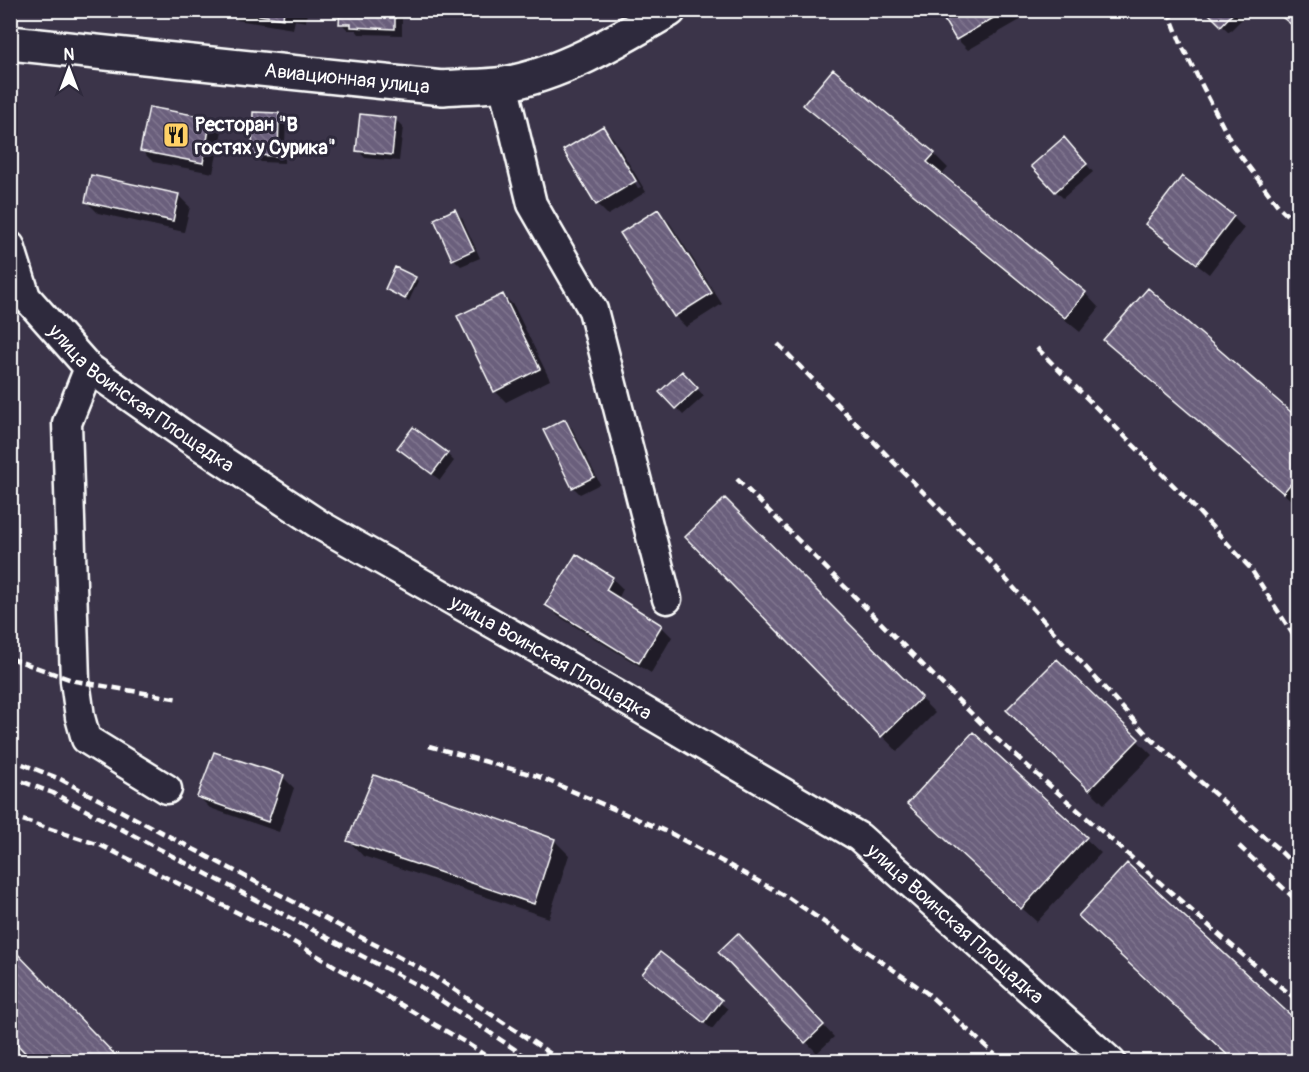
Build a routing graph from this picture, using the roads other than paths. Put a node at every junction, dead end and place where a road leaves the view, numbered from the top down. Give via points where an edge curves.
1 (669, 10) edge
2 (632, 20) edge
3 (10, 42) edge
4 (503, 84) junction
5 (10, 246) edge
6 (89, 368) junction
7 (667, 599) dead end
8 (166, 789) dead end
9 (1112, 1062) edge

1 - 2 main road, Авиационная улица
2 - 4 main road, Авиационная улица via 618,40 546,74
3 - 4 main road, Авиационная улица via 443,88
4 - 7 street via 532,204 593,310
5 - 6 street, улица Воинская Площадка via 26,297
6 - 8 street via 67,423 75,681 80,717 86,739
6 - 9 street, улица Воинская Площадка via 320,525 859,837

